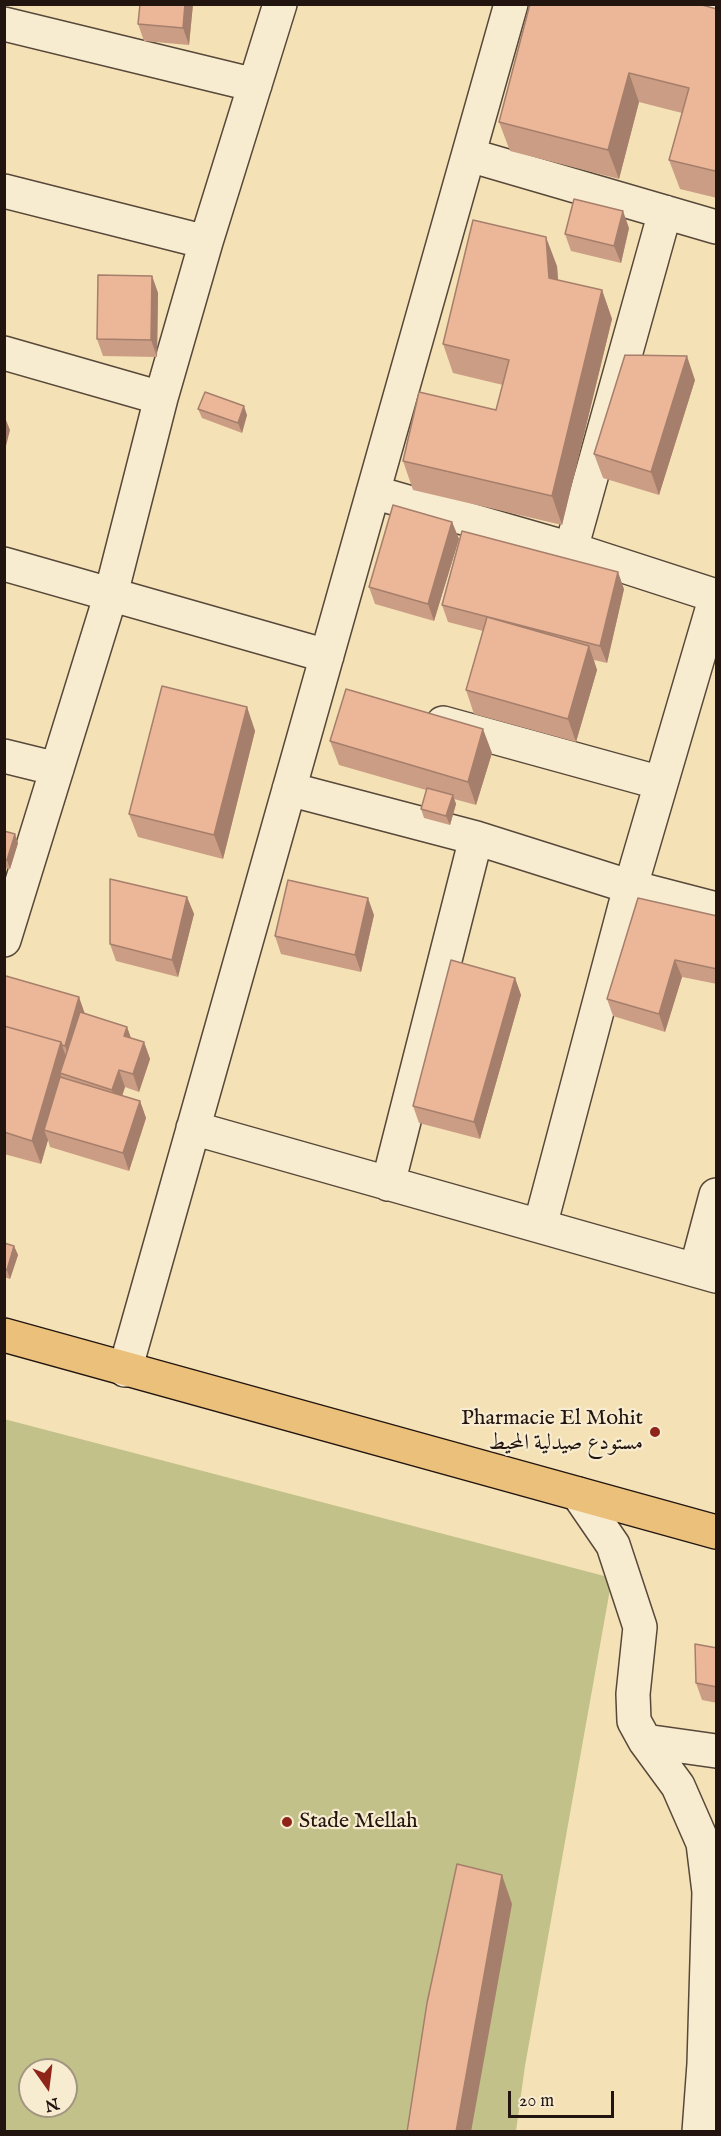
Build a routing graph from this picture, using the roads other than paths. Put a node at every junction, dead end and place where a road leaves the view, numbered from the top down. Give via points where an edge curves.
1 (280, 4) edge
2 (511, 4) edge
3 (699, 4) edge
4 (717, 9) edge
5 (4, 24) edge
6 (255, 85) junction
7 (469, 155) junction
8 (4, 191) edge
9 (665, 212) junction
10 (717, 227) edge
11 (206, 242) junction
12 (4, 353) edge
13 (161, 398) junction
14 (374, 492) junction
15 (571, 549) junction
16 (4, 564) edge
17 (111, 594) junction
18 (716, 596) edge
19 (327, 656) junction
20 (703, 691) edge
21 (409, 714) edge
22 (4, 756) edge
23 (57, 769) junction
24 (661, 783) junction
25 (290, 789) junction
26 (477, 838) junction
27 (631, 887) junction
28 (717, 909) edge
29 (4, 940) edge
30 (193, 1128) junction
31 (388, 1184) junction
32 (717, 1194) edge
33 (540, 1226) junction
34 (706, 1273) edge
35 (4, 1335) edge
36 (125, 1370) junction
37 (578, 1494) junction
38 (717, 1532) edge
39 (645, 1741) junction
40 (717, 1751) edge
41 (710, 2064) edge
42 (699, 2132) edge

1 - 6 street
2 - 7 street
3 - 4 street
5 - 6 street
6 - 11 street
7 - 9 street
7 - 14 street
8 - 11 street
9 - 10 street
9 - 15 street
11 - 13 street
12 - 13 street
13 - 17 street
14 - 15 street
14 - 19 street
15 - 18 street
16 - 17 street
17 - 19 street
17 - 23 street
18 - 20 street
19 - 25 street via 329,692
20 - 24 street
21 - 24 street
22 - 23 street
23 - 29 street
24 - 27 street
25 - 26 street
25 - 30 street
26 - 27 street
26 - 31 street
27 - 28 street
27 - 33 street
30 - 31 street
30 - 36 street
31 - 33 street
32 - 34 street
33 - 34 street
35 - 36 main road
36 - 37 main road
37 - 38 main road
37 - 39 street via 613,1545 635,1609 640,1628 634,1721
39 - 40 street
39 - 41 street via 678,1786 703,1843 709,1892
41 - 42 street

